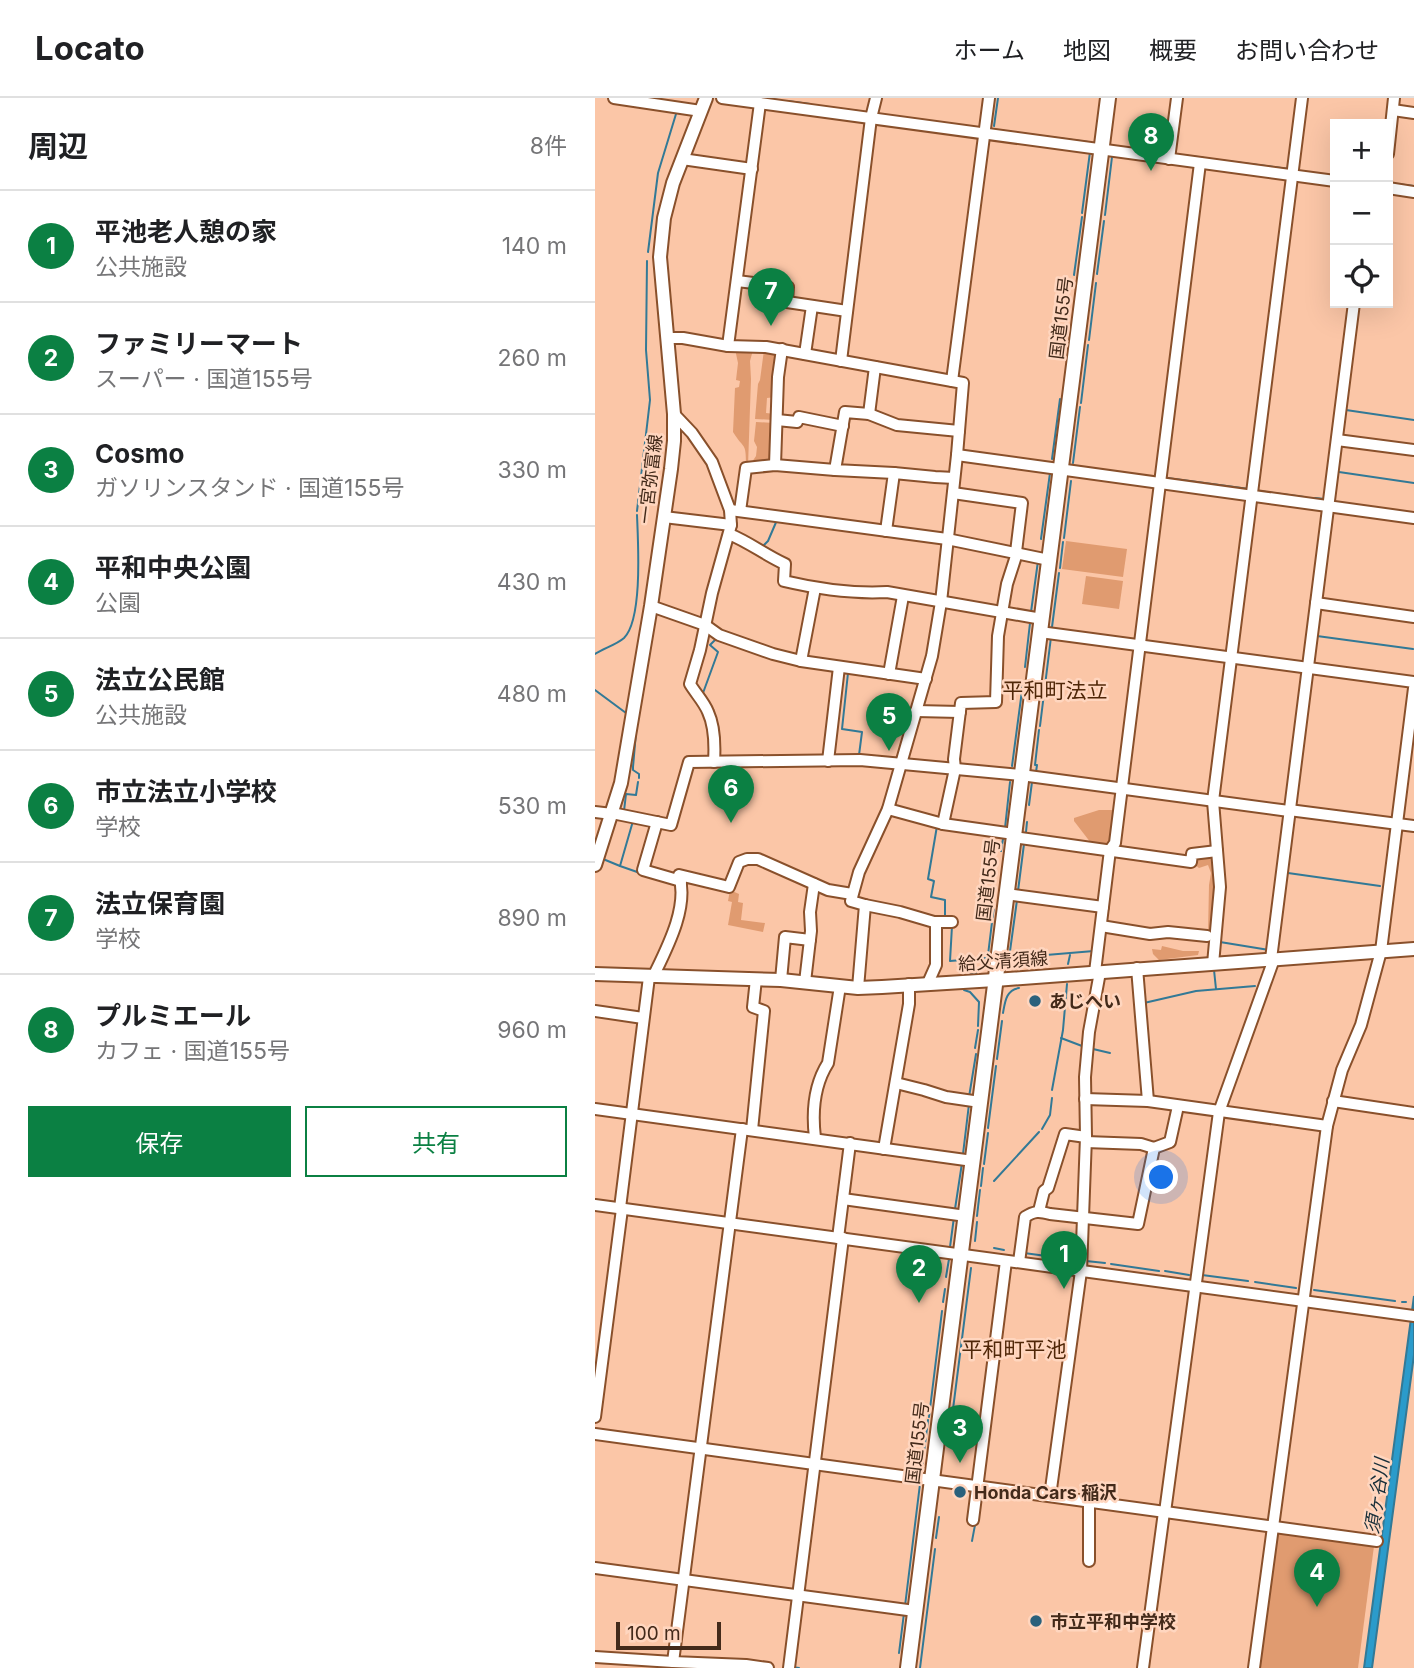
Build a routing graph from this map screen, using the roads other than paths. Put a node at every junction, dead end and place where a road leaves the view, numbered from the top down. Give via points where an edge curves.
1 (614, 98) edge
2 (722, 98) edge
3 (815, 98) edge
4 (876, 98) edge
5 (976, 98) edge
6 (1108, 98) edge
7 (1177, 98) edge
8 (1302, 98) edge
9 (1394, 98) edge
10 (631, 99) edge
11 (991, 99) edge
12 (782, 102) edge
13 (760, 103) junction
14 (703, 104) edge
15 (814, 110) junction
16 (1393, 110) junction
17 (1414, 113) edge
18 (871, 118) junction
19 (1392, 119) edge
20 (987, 134) junction
21 (1102, 150) junction
22 (682, 159) junction
23 (1169, 159) junction
24 (1200, 163) junction
25 (752, 169) junction
26 (1293, 176) junction
27 (1330, 180) edge
28 (1393, 189) edge
29 (1414, 192) edge
30 (737, 281) junction
31 (813, 306) junction
32 (1353, 308) edge
33 (847, 311) junction
34 (668, 338) junction
35 (729, 346) junction
36 (782, 349) junction
37 (805, 354) junction
38 (841, 361) junction
39 (875, 367) junction
40 (952, 381) junction
41 (674, 414) junction
42 (869, 414) junction
43 (777, 420) junction
44 (843, 426) junction
45 (959, 431) junction
46 (1336, 440) junction
47 (1414, 450) edge
48 (957, 455) junction
49 (775, 465) junction
50 (835, 470) junction
51 (1061, 470) junction
52 (894, 472) junction
53 (954, 478) junction
54 (1160, 483) junction
55 (953, 493) junction
56 (1253, 496) junction
57 (1328, 506) junction
58 (735, 510) junction
59 (664, 517) junction
60 (1414, 518) edge
61 (730, 530) junction
62 (886, 531) junction
63 (947, 539) junction
64 (1017, 552) junction
65 (1049, 560) junction
66 (815, 588) junction
67 (903, 596) junction
68 (941, 602) junction
69 (1316, 603) junction
70 (651, 606) junction
71 (1003, 612) junction
72 (1414, 617) edge
73 (705, 625) junction
74 (1041, 626) junction
75 (1139, 645) junction
76 (1232, 657) junction
77 (801, 661) junction
78 (839, 667) junction
79 (1308, 667) junction
80 (889, 674) junction
81 (926, 679) junction
82 (1414, 682) edge
83 (1414, 688) edge
84 (916, 711) junction
85 (960, 712) junction
86 (828, 761) junction
87 (715, 762) junction
88 (900, 764) junction
89 (955, 769) junction
90 (1021, 775) junction
91 (1121, 789) junction
92 (1213, 801) junction
93 (888, 809) junction
94 (1289, 811) junction
95 (595, 812) edge
96 (612, 813) junction
97 (657, 822) junction
98 (943, 824) junction
99 (1397, 824) junction
100 (1414, 826) edge
101 (1014, 836) junction
102 (1110, 850) junction
103 (1217, 851) junction
104 (595, 865) edge
105 (681, 881) junction
106 (814, 884) junction
107 (852, 894) junction
108 (1006, 894) junction
109 (865, 905) junction
110 (1103, 907) junction
111 (936, 922) junction
112 (952, 922) dead end
113 (1101, 926) junction
114 (1207, 936) dead end
115 (810, 940) junction
116 (1414, 949) edge
117 (1381, 951) junction
118 (1272, 959) junction
119 (1213, 964) junction
120 (1137, 968) junction
121 (1097, 972) junction
122 (595, 974) edge
123 (651, 977) junction
124 (756, 979) junction
125 (781, 980) junction
126 (995, 980) junction
127 (805, 982) junction
128 (928, 983) junction
129 (909, 984) junction
130 (840, 986) junction
131 (858, 988) junction
132 (595, 1011) edge
133 (643, 1018) junction
134 (896, 1083) junction
135 (1085, 1099) junction
136 (1148, 1101) junction
137 (1333, 1101) junction
138 (980, 1102) junction
139 (1178, 1106) junction
140 (595, 1109) edge
141 (1219, 1112) junction
142 (1414, 1112) edge
143 (631, 1114) junction
144 (1328, 1126) junction
145 (747, 1129) junction
146 (815, 1138) junction
147 (1086, 1140) junction
148 (850, 1143) junction
149 (1154, 1148) junction
150 (884, 1149) junction
151 (972, 1161) junction
152 (842, 1199) junction
153 (595, 1205) edge
154 (621, 1209) junction
155 (1039, 1211) junction
156 (966, 1216) junction
157 (1083, 1217) junction
158 (730, 1223) junction
159 (840, 1238) junction
160 (961, 1254) junction
161 (1006, 1261) junction
162 (1019, 1262) junction
163 (1081, 1270) junction
164 (1193, 1286) junction
165 (1304, 1301) junction
166 (1412, 1315) edge
167 (595, 1417) edge
168 (595, 1434) edge
169 (701, 1449) junction
170 (814, 1464) junction
171 (932, 1480) junction
172 (977, 1487) junction
173 (1050, 1496) junction
174 (1089, 1502) junction
175 (1163, 1512) junction
176 (973, 1520) dead end
177 (1273, 1527) junction
178 (1377, 1541) dead end
179 (1089, 1561) dead end
180 (595, 1568) edge
181 (684, 1579) junction
182 (798, 1595) junction
183 (915, 1611) junction
184 (595, 1657) edge
185 (673, 1661) junction
186 (747, 1666) edge
187 (768, 1668) edge
188 (789, 1668) edge
189 (908, 1668) edge
190 (1143, 1668) edge
191 (1254, 1668) edge

1 - 10 street
2 - 13 street
3 - 15 street
4 - 18 street
5 - 11 street
6 - 21 highway, 国道155号
7 - 23 street
8 - 26 street
9 - 16 street
10 - 14 street
11 - 20 street
12 - 13 street
12 - 15 street
13 - 25 street
14 - 22 main road, 一宮弥富線
15 - 18 street
16 - 17 street
16 - 19 street
18 - 20 street
18 - 33 street
20 - 21 street
20 - 40 street
21 - 23 street
21 - 51 highway, 国道155号
22 - 25 street
22 - 34 main road, 一宮弥富線 via 667,203 660,246
23 - 24 street
24 - 26 street
24 - 54 street
25 - 30 street
26 - 27 street
26 - 56 street
28 - 29 street
30 - 31 street via 788,287 787,302
30 - 35 street
31 - 33 street
31 - 37 street
32 - 46 street
33 - 38 street
34 - 35 street
34 - 41 main road, 一宮弥富線
35 - 36 street
36 - 37 street
36 - 43 street
37 - 38 street
38 - 39 street
39 - 40 street
39 - 42 street
40 - 45 street via 963,383
41 - 58 street via 712,462
41 - 59 main road, 一宮弥富線
42 - 44 street via 845,412
42 - 45 street via 897,425
43 - 44 street via 797,422 799,417
43 - 49 street
44 - 50 street
45 - 48 street
46 - 47 street
46 - 57 street
48 - 51 street
48 - 53 street
49 - 50 street
49 - 58 street via 745,468
50 - 52 street
51 - 54 street
51 - 65 highway, 国道155号
52 - 53 street
52 - 62 street
53 - 55 street
54 - 56 street
54 - 75 street
55 - 63 street
55 - 64 street via 1022,503
56 - 57 street
56 - 76 street
57 - 60 street
57 - 69 street
58 - 61 street
58 - 62 street
59 - 61 street
59 - 70 main road, 一宮弥富線
61 - 66 street via 785,564 784,581
61 - 73 street
62 - 63 street
63 - 64 street
63 - 68 street
64 - 65 street
64 - 71 street
65 - 74 highway, 国道155号
66 - 67 street
66 - 77 street
67 - 68 street
67 - 80 street
68 - 71 street
68 - 81 street
69 - 72 street
69 - 79 street
70 - 73 street
70 - 96 main road, 一宮弥富線
71 - 74 street
71 - 85 street via 996,702 961,702
73 - 77 street via 719,635
73 - 87 street via 690,684 709,712
74 - 75 street
74 - 90 highway, 国道155号
75 - 76 street
75 - 91 street
76 - 79 street
76 - 92 street
77 - 78 street
78 - 80 street
78 - 86 street
79 - 82 street
79 - 94 street
80 - 81 street
81 - 84 street
83 - 99 street
84 - 85 street
84 - 88 street
85 - 89 street
86 - 87 street
86 - 88 street
87 - 97 street via 689,762 671,825
88 - 89 street
88 - 93 street
89 - 90 street
89 - 98 street
90 - 91 street
90 - 101 highway, 国道155号
91 - 92 street
91 - 102 street via 1115,843
92 - 94 street
92 - 103 street
93 - 98 street
93 - 107 street
94 - 99 street
94 - 118 street
95 - 96 street
96 - 97 street
96 - 104 main road, 一宮弥富線
97 - 105 street via 643,870
98 - 101 street
99 - 100 street
99 - 117 street
101 - 102 street
101 - 108 highway, 国道155号
102 - 103 street via 1191,862 1192,854
102 - 110 street
103 - 119 street via 1220,887
105 - 106 street via 679,875 729,887 739,862 758,859
105 - 123 street via 682,899 669,945
106 - 107 street
106 - 115 street
107 - 109 street via 851,901
108 - 110 street
108 - 126 highway, 国道155号
109 - 111 street
109 - 131 street
110 - 113 street
111 - 112 street
111 - 128 street via 936,965
113 - 114 street
113 - 121 street
115 - 125 street via 785,937
115 - 127 street
116 - 117 main road, 給父清須線
117 - 118 main road, 給父清須線
117 - 137 street via 1361,1025
118 - 119 main road, 給父清須線
118 - 141 street
119 - 120 main road, 給父清須線
120 - 121 main road, 給父清須線
120 - 136 street
121 - 126 main road, 給父清須線
121 - 135 street
122 - 123 main road, 給父清須線
123 - 124 main road, 給父清須線
123 - 133 street
124 - 125 main road, 給父清須線
124 - 145 street via 753,1007 764,1011
125 - 127 main road, 給父清須線
126 - 128 main road, 給父清須線
126 - 138 highway, 国道155号
127 - 130 main road, 給父清須線
128 - 129 main road, 給父清須線
129 - 131 main road, 給父清須線
129 - 134 street
130 - 131 main road, 給父清須線
130 - 146 street via 828,1063 814,1105
132 - 133 street
133 - 143 street
134 - 138 street
134 - 150 street
135 - 136 street
135 - 147 street
136 - 139 street
137 - 142 street
137 - 144 street
138 - 151 highway, 国道155号
139 - 141 street
139 - 149 street via 1170,1142
140 - 143 street
141 - 144 street
141 - 164 street
143 - 145 street
143 - 154 street
144 - 165 street
145 - 146 street
145 - 158 street
146 - 148 street
147 - 149 street
147 - 155 street via 1065,1134
147 - 157 street
148 - 150 street
148 - 152 street
149 - 157 street via 1138,1224
150 - 151 street
151 - 156 highway, 国道155号
152 - 156 street
152 - 159 street
153 - 154 street
154 - 158 street
154 - 167 street
155 - 157 street
155 - 162 street via 1025,1217
156 - 160 highway, 国道155号
157 - 163 street
158 - 159 street
158 - 169 street
159 - 160 street
159 - 170 street
160 - 161 street
160 - 171 highway, 国道155号
161 - 162 street
161 - 172 street
162 - 163 street
163 - 164 street
163 - 173 street
164 - 165 street
164 - 175 street
165 - 166 street
165 - 177 street
168 - 169 street
169 - 170 street
169 - 181 street
170 - 171 street
170 - 182 street
171 - 172 street
171 - 183 highway, 国道155号
172 - 173 street
172 - 176 street
173 - 174 street
174 - 175 street
174 - 179 street
175 - 177 street
175 - 190 street
177 - 178 street
177 - 191 street
180 - 181 street
181 - 182 street
181 - 185 street
182 - 183 street
182 - 188 street
183 - 189 highway, 国道155号
184 - 185 street
185 - 186 street
186 - 187 street

